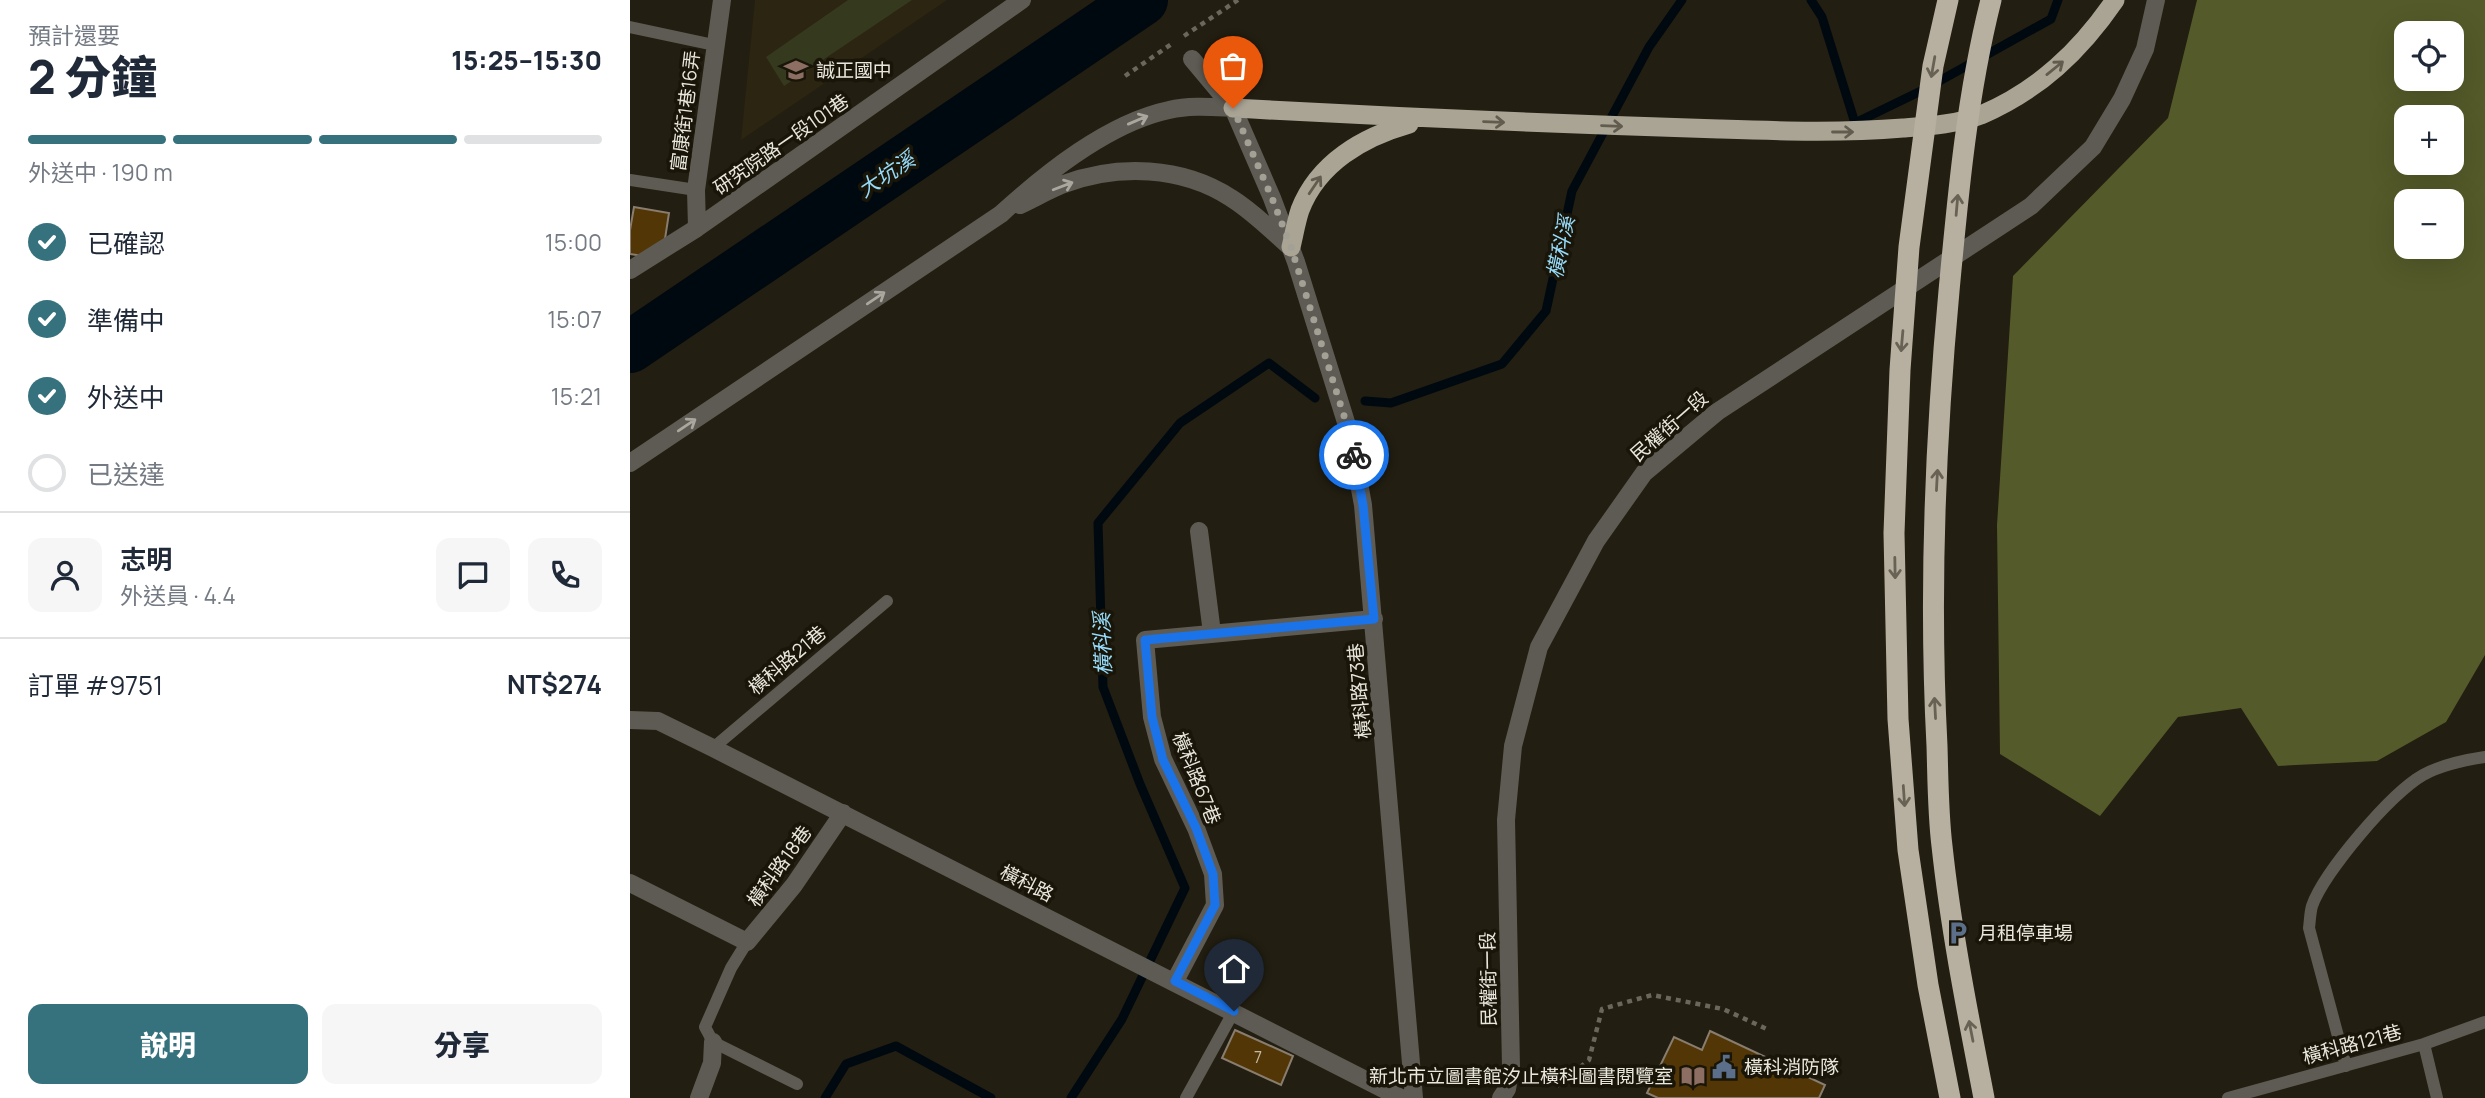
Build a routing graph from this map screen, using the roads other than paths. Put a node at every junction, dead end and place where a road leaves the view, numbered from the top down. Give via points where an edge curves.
1 (722, 0) edge
2 (1022, 0) edge
3 (1948, 0) edge
4 (1991, 0) edge
5 (2115, 0) edge
6 (2156, 0) edge
7 (630, 27) edge
8 (714, 45) junction
9 (1192, 59) dead end
10 (1233, 108) junction
11 (1445, 120) junction
12 (630, 180) edge
13 (696, 190) junction
14 (1001, 214) junction
15 (697, 228) junction
16 (1291, 247) junction
17 (630, 270) edge
18 (630, 463) edge
19 (1199, 531) dead end
20 (887, 601) dead end
21 (1374, 619) junction
22 (1212, 633) junction
23 (630, 720) edge
24 (713, 748) junction
25 (2485, 757) edge
26 (843, 813) junction
27 (630, 883) edge
28 (747, 942) junction
29 (1170, 979) junction
30 (1234, 1011) junction
31 (2485, 1022) edge
32 (713, 1042) junction
33 (2424, 1044) junction
34 (2346, 1066) junction
35 (797, 1084) dead end
36 (699, 1098) edge
37 (1186, 1098) edge
38 (1401, 1098) edge
39 (1414, 1098) edge
40 (1501, 1098) edge
41 (1950, 1098) edge
42 (1984, 1098) edge
43 (2228, 1098) edge
44 (2437, 1098) edge

1 - 8 street, 富康街1巷16弄
2 - 15 street, 研究院路一段101巷
3 -> 41 highway via 1933,65 1909,247 1894,533 1898,719 1908,850
42 -> 4 highway via 1942,845 1933,662 1942,366 1958,192 1979,47
11 -> 5 highway via 1847,132 1931,126 1979,116 2023,94 2092,34
6 - 40 street, 民權街一段 via 2145,49 2093,147 2031,206 1717,412 1644,473 1595,541 1539,647 1513,746 1506,820 1511,1068
7 - 8 lane
8 - 13 street, 富康街1巷16弄
9 - 10 street, 橫科路73巷
10 - 11 highway
14 -> 10 street via 1091,144 1142,118 1169,109
10 - 16 street, 橫科路73巷
16 -> 11 highway via 1300,209 1317,179 1343,154 1385,130
12 - 13 lane
13 - 15 street, 富康街1巷16弄
14 -> 16 street via 1065,184 1102,174 1168,173 1198,181 1229,197
18 -> 14 street
15 - 17 street, 研究院路一段101巷
16 - 21 street, 橫科路73巷 via 1350,435 1363,505
19 - 22 street
20 - 24 lane, 橫科路21巷
21 - 22 street, 橫科路67巷
21 - 39 street, 橫科路73巷
22 - 29 street, 橫科路67巷 via 1145,640 1152,717 1163,760 1213,874 1215,905
23 - 24 street, 橫科路 via 658,721
24 - 26 street, 橫科路
25 - 34 lane via 2423,776 2383,809 2337,864 2312,906 2309,928
26 - 28 street, 橫科路18巷 via 794,885
26 - 29 street, 橫科路
27 - 28 street
28 - 32 lane via 705,1027
29 - 30 street, 橫科路
30 - 37 lane
30 - 38 street, 橫科路
31 - 33 lane, 橫科路121巷
32 - 35 lane
32 - 36 street via 712,1063
33 - 34 lane, 橫科路121巷
33 - 44 lane
34 - 43 lane, 橫科路121巷

